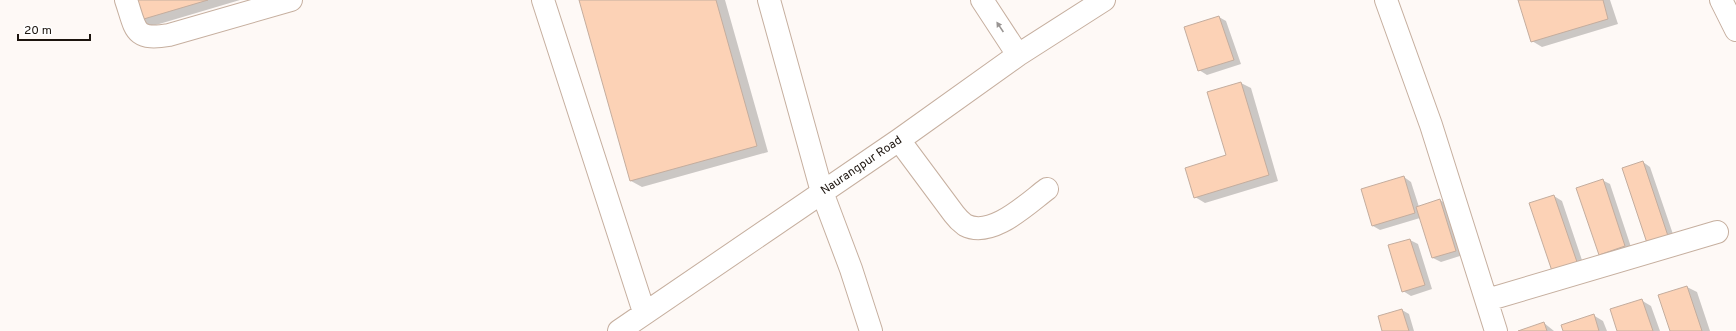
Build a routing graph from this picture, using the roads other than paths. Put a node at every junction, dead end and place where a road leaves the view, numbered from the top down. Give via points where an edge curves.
1 (126, 0) edge
2 (291, 0) edge
3 (542, 0) edge
4 (769, 0) edge
5 (982, 0) edge
6 (1386, 0) edge
7 (1721, 0) edge
8 (1099, 1) edge
9 (1736, 30) edge
10 (1018, 55) junction
11 (898, 140) junction
12 (1047, 188) dead end
13 (822, 192) junction
14 (1717, 232) dead end
15 (1487, 300) junction
16 (644, 312) junction
17 (619, 331) edge
18 (871, 331) edge
19 (1496, 331) edge

1 - 2 street via 136,30 141,35 154,38
3 - 16 street
4 - 13 street
10 -> 5 street
6 - 15 street via 1431,125
7 - 9 street
8 - 10 street, Naurangpur Road
10 - 11 street, Naurangpur Road
11 - 12 street via 965,225 984,227 996,224 1010,217
11 - 13 street, Naurangpur Road
13 - 16 street, Naurangpur Road
13 - 18 street
14 - 15 street
15 - 19 street
16 - 17 street, Naurangpur Road

